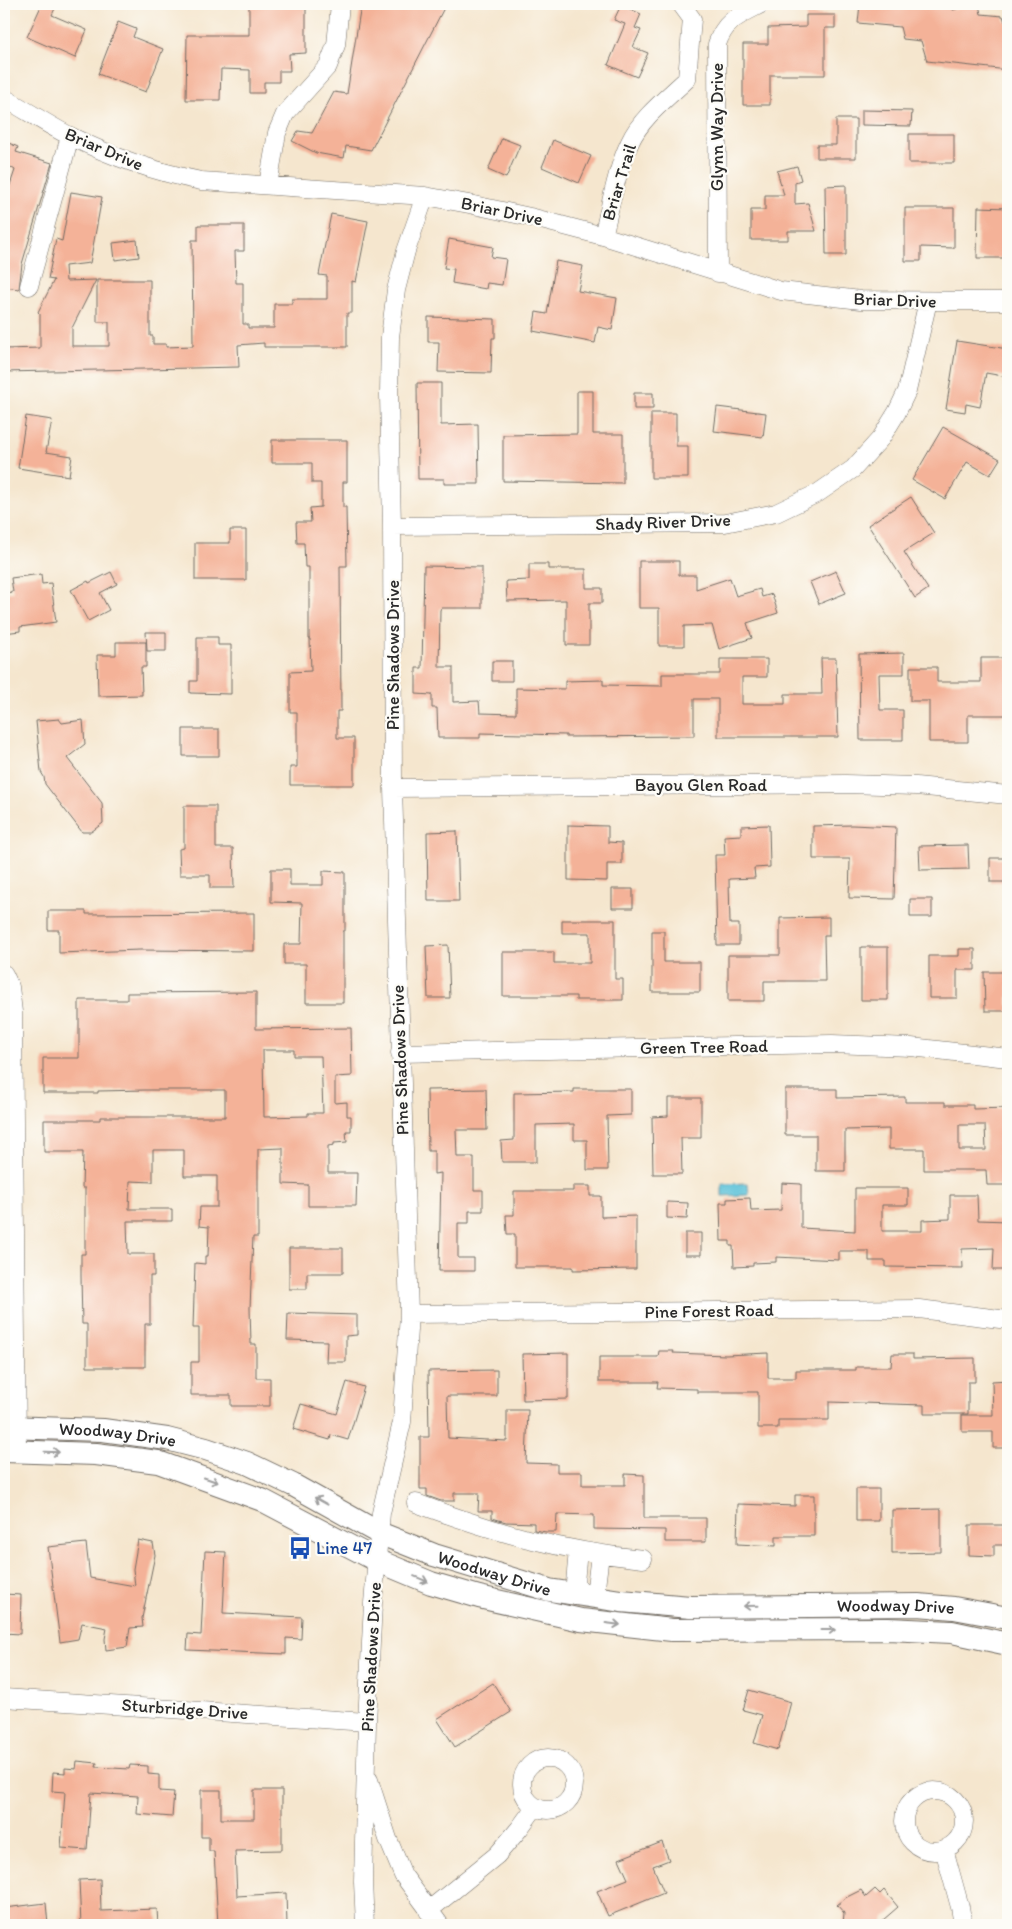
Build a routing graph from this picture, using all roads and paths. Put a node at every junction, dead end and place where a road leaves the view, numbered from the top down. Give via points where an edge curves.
1 (340, 4) edge
2 (681, 4) edge
3 (761, 4) edge
4 (4, 98) edge
5 (70, 136) junction
6 (268, 185) junction
7 (425, 196) junction
8 (603, 236) junction
9 (718, 272) junction
10 (29, 286) dead end
11 (1008, 300) edge
12 (928, 301) junction
13 (392, 526) junction
14 (393, 788) junction
15 (1008, 795) edge
16 (4, 974) edge
17 (400, 1053) junction
18 (1008, 1058) edge
19 (408, 1314) junction
20 (1008, 1320) edge
21 (10, 1427) edge
22 (10, 1451) edge
23 (416, 1503) dead end
24 (291, 1515) junction
25 (379, 1533) junction
26 (578, 1550) junction
27 (600, 1554) junction
28 (643, 1559) dead end
29 (376, 1560) junction
30 (585, 1596) junction
31 (788, 1606) junction
32 (954, 1608) junction
33 (1008, 1618) edge
34 (581, 1620) junction
35 (790, 1630) junction
36 (952, 1632) junction
37 (1008, 1644) edge
38 (4, 1698) edge
39 (367, 1722) junction
40 (366, 1770) junction
41 (535, 1807) dead end
42 (944, 1849) dead end
43 (428, 1911) junction
44 (364, 1925) edge
45 (440, 1925) edge
46 (963, 1925) edge

1 - 6 street via 336,45 328,66 285,114 277,133
2 - 8 street, Briar Trail via 692,20 686,79 648,117 630,141
3 - 9 street, Glynn Way Drive via 726,25 717,44
4 - 5 street, Briar Drive
5 - 6 street, Briar Drive via 138,165 171,175 201,181
5 - 10 street
6 - 7 street, Briar Drive
7 - 8 street, Briar Drive via 530,217
7 - 13 street, Pine Shadows Drive via 396,290 390,337
8 - 9 street, Briar Drive
9 - 12 street, Briar Drive via 780,291 861,300
11 - 12 street, Briar Drive
12 - 13 street, Shady River Drive via 907,391 881,438 854,469 818,493 776,513 725,523
13 - 14 street, Pine Shadows Drive
14 - 15 street, Bayou Glen Road via 846,784 916,786
14 - 17 street, Pine Shadows Drive
16 - 21 street via 10,987 13,1012
17 - 18 street, Green Tree Road via 832,1044 911,1047
17 - 19 street, Pine Shadows Drive
19 - 20 street, Pine Forest Road via 919,1309
19 - 25 street, Pine Shadows Drive via 402,1422
21 - 22 street
25 -> 21 main road, Woodway Drive via 293,1485 247,1463 206,1449 167,1439 104,1430
22 -> 24 main road, Woodway Drive via 96,1454 158,1462 247,1494
23 - 26 street via 500,1532
24 - 25 main road via 311,1513 366,1537
24 - 29 main road, Woodway Drive
25 - 29 street, Pine Shadows Drive
25 - 30 main road, Woodway Drive via 484,1571 549,1590
26 - 27 street
26 - 30 street via 575,1583
27 - 28 street
27 - 30 street via 596,1587
29 -> 34 main road, Woodway Drive via 431,1583
29 - 39 street, Pine Shadows Drive
31 -> 30 main road, Woodway Drive via 690,1607
30 - 34 main road
31 - 32 main road, Woodway Drive
31 - 35 main road
32 - 33 main road, Woodway Drive
32 - 36 main road
34 -> 35 main road, Woodway Drive via 672,1630
35 -> 36 main road, Woodway Drive
36 - 37 main road, Woodway Drive
38 - 39 street, Sturbridge Drive
39 - 40 street, Pine Shadows Drive
40 - 43 street via 403,1875
40 - 44 street, Pine Shadows Drive
41 - 43 street via 496,1855
42 - 46 street
43 - 45 street

